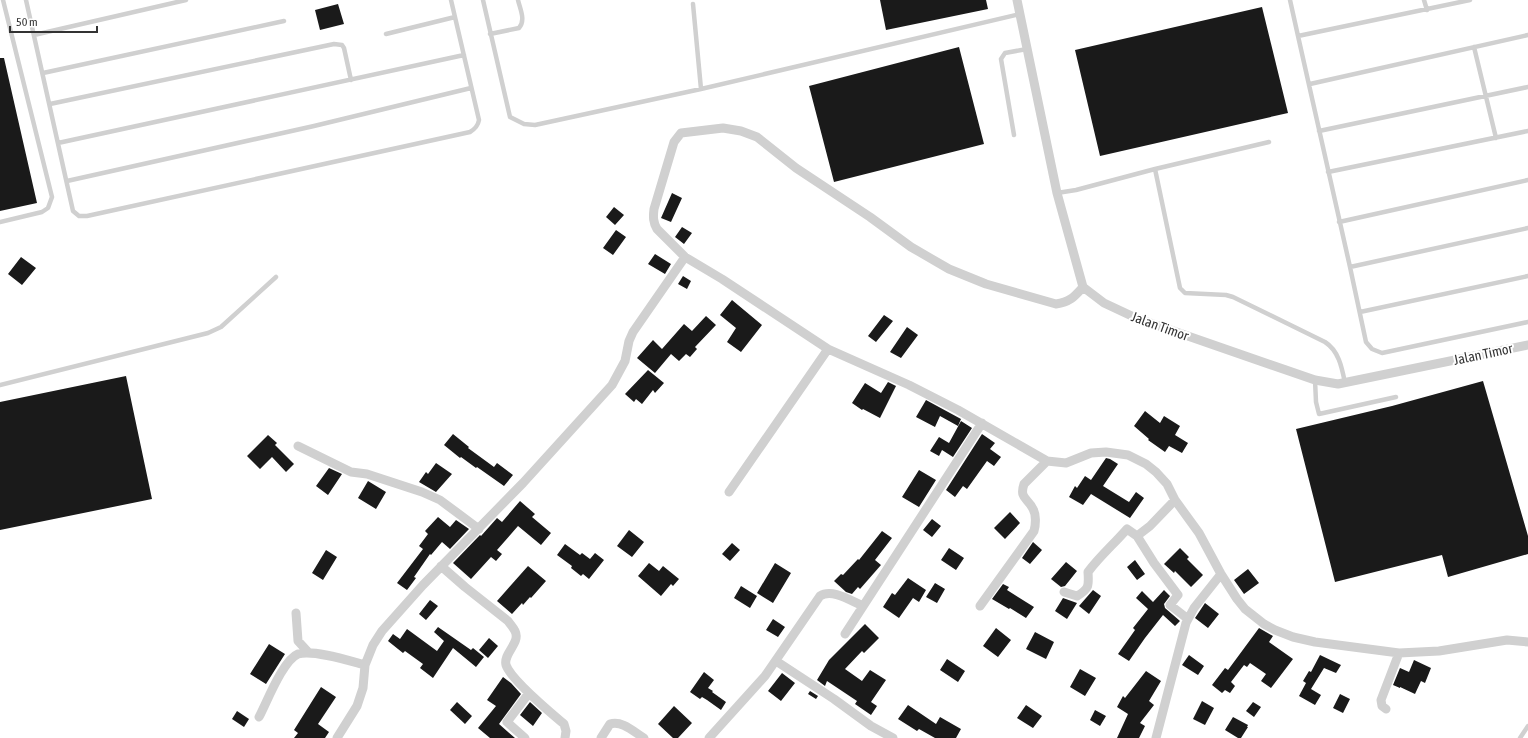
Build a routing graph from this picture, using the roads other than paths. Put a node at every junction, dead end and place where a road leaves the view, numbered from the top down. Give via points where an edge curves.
1 (3, 0) edge
2 (26, 0) edge
3 (186, 0) edge
4 (451, 0) edge
5 (483, 0) edge
6 (518, 0) edge
7 (1017, 0) edge
8 (1290, 0) edge
9 (1424, 0) edge
10 (1470, 0) edge
11 (693, 4) dead end
12 (1427, 10) junction
13 (1020, 14) junction
14 (455, 17) junction
15 (284, 21) dead end
16 (386, 34) dead end
17 (490, 34) junction
18 (34, 35) junction
19 (1528, 35) edge
20 (1298, 36) junction
21 (1474, 47) junction
22 (1027, 49) junction
23 (464, 55) junction
24 (43, 73) junction
25 (351, 80) junction
26 (1310, 84) junction
27 (1528, 87) edge
28 (471, 88) junction
29 (701, 88) junction
30 (1486, 96) junction
31 (50, 104) junction
32 (1319, 131) junction
33 (1528, 131) edge
34 (1014, 135) dead end
35 (1496, 138) junction
36 (1269, 142) dead end
37 (58, 143) junction
38 (1155, 169) junction
39 (1328, 172) junction
40 (1528, 180) edge
41 (67, 181) junction
42 (1057, 193) junction
43 (0, 222) edge
44 (1339, 222) junction
45 (1528, 228) edge
46 (684, 257) junction
47 (1350, 267) junction
48 (1528, 276) edge
49 (276, 277) dead end
50 (1083, 287) junction
51 (1360, 312) junction
52 (1528, 322) edge
53 (1528, 345) edge
54 (828, 349) junction
55 (1315, 380) junction
56 (1345, 383) junction
57 (0, 385) edge
58 (1396, 397) dead end
59 (982, 424) junction
60 (298, 446) dead end
61 (1047, 461) junction
62 (729, 492) dead end
63 (1176, 500) junction
64 (479, 529) junction
65 (1137, 536) junction
66 (441, 566) junction
67 (1221, 574) junction
68 (1064, 592) dead end
69 (863, 606) junction
70 (980, 606) dead end
71 (296, 613) dead end
72 (1188, 619) junction
73 (845, 634) dead end
74 (1528, 642) edge
75 (309, 653) junction
76 (1399, 653) junction
77 (776, 661) junction
78 (365, 665) junction
79 (529, 693) junction
80 (1386, 708) dead end
81 (259, 717) dead end
82 (1528, 726) edge
83 (887, 737) edge
84 (337, 738) edge
85 (525, 738) edge
86 (565, 738) edge
87 (601, 738) edge
88 (644, 738) edge
89 (709, 738) edge
90 (1156, 738) edge
91 (1520, 738) edge

1 - 43 lane via 52,197 48,208 42,212
2 - 18 lane
3 - 18 lane
4 - 14 lane
5 - 17 lane
6 - 17 lane via 522,25 519,28
7 - 13 street
8 - 20 lane
9 - 12 lane
10 - 12 lane
11 - 29 lane
12 - 20 lane
13 - 22 street
13 - 29 lane
14 - 16 lane
14 - 23 lane
15 - 24 lane
17 - 29 lane via 510,117 524,124 535,125
18 - 24 lane
19 - 21 lane
20 - 26 lane
21 - 26 lane
21 - 30 lane
22 - 34 lane via 1006,53 1001,59
22 - 42 street
23 - 25 lane
23 - 28 lane
24 - 31 lane
25 - 31 lane via 344,48 342,45 334,44
25 - 37 lane
26 - 32 lane
27 - 30 lane
28 - 41 lane
28 - 41 lane via 479,120 478,125 470,132 87,216 79,216 73,211
30 - 32 lane
30 - 35 lane
31 - 37 lane
32 - 39 lane
33 - 35 lane
35 - 39 lane
36 - 38 lane
37 - 41 lane
38 - 42 lane
38 - 56 lane via 1182,291 1233,297 1325,342 1334,350 1342,367
39 - 44 lane
40 - 44 lane
42 - 50 street
44 - 47 lane
45 - 47 lane
46 - 50 street via 654,225 654,209 677,137 681,133 722,128 757,137 796,168 911,247 949,269 986,284 1056,304 1066,303
46 - 54 street
46 - 64 street via 633,332 625,361 612,385
47 - 51 lane
48 - 51 lane
49 - 57 lane via 221,327 208,333
50 - 55 street, Jalan Timor via 1104,303 1136,318
51 - 52 lane via 1366,342 1372,349 1382,353
53 - 56 street, Jalan Timor
54 - 59 street via 909,385
54 - 62 street
55 - 56 street, Jalan Timor
55 - 58 lane via 1319,414
59 - 61 street
59 - 69 street
60 - 64 street via 351,472 367,474 440,500
61 - 63 street via 1066,463 1090,453 1128,455 1156,472
61 - 70 street via 1023,486 1024,499 1033,508 1034,531
63 - 65 street
63 - 67 street via 1199,533
64 - 66 street
65 - 68 street via 1127,529 1099,558 1088,572 1089,583 1085,591 1077,596
65 - 72 street via 1178,595 1170,605
66 - 78 street via 382,631
66 - 79 street via 508,621 515,630 515,641 506,663 510,673
67 - 72 street
67 - 76 street via 1246,609 1275,630 1315,642
69 - 73 street
69 - 77 street via 832,593 823,594
71 - 75 street via 298,641
72 - 90 street
74 - 76 street via 1507,640 1439,651
75 - 78 street
75 - 81 street via 298,654 284,667
76 - 80 street via 1381,700 1382,706
77 - 83 street
77 - 89 street
78 - 84 street via 363,688 357,706
79 - 85 street via 507,722
79 - 86 street via 564,724
82 - 91 lane
87 - 88 street via 610,724 616,722

